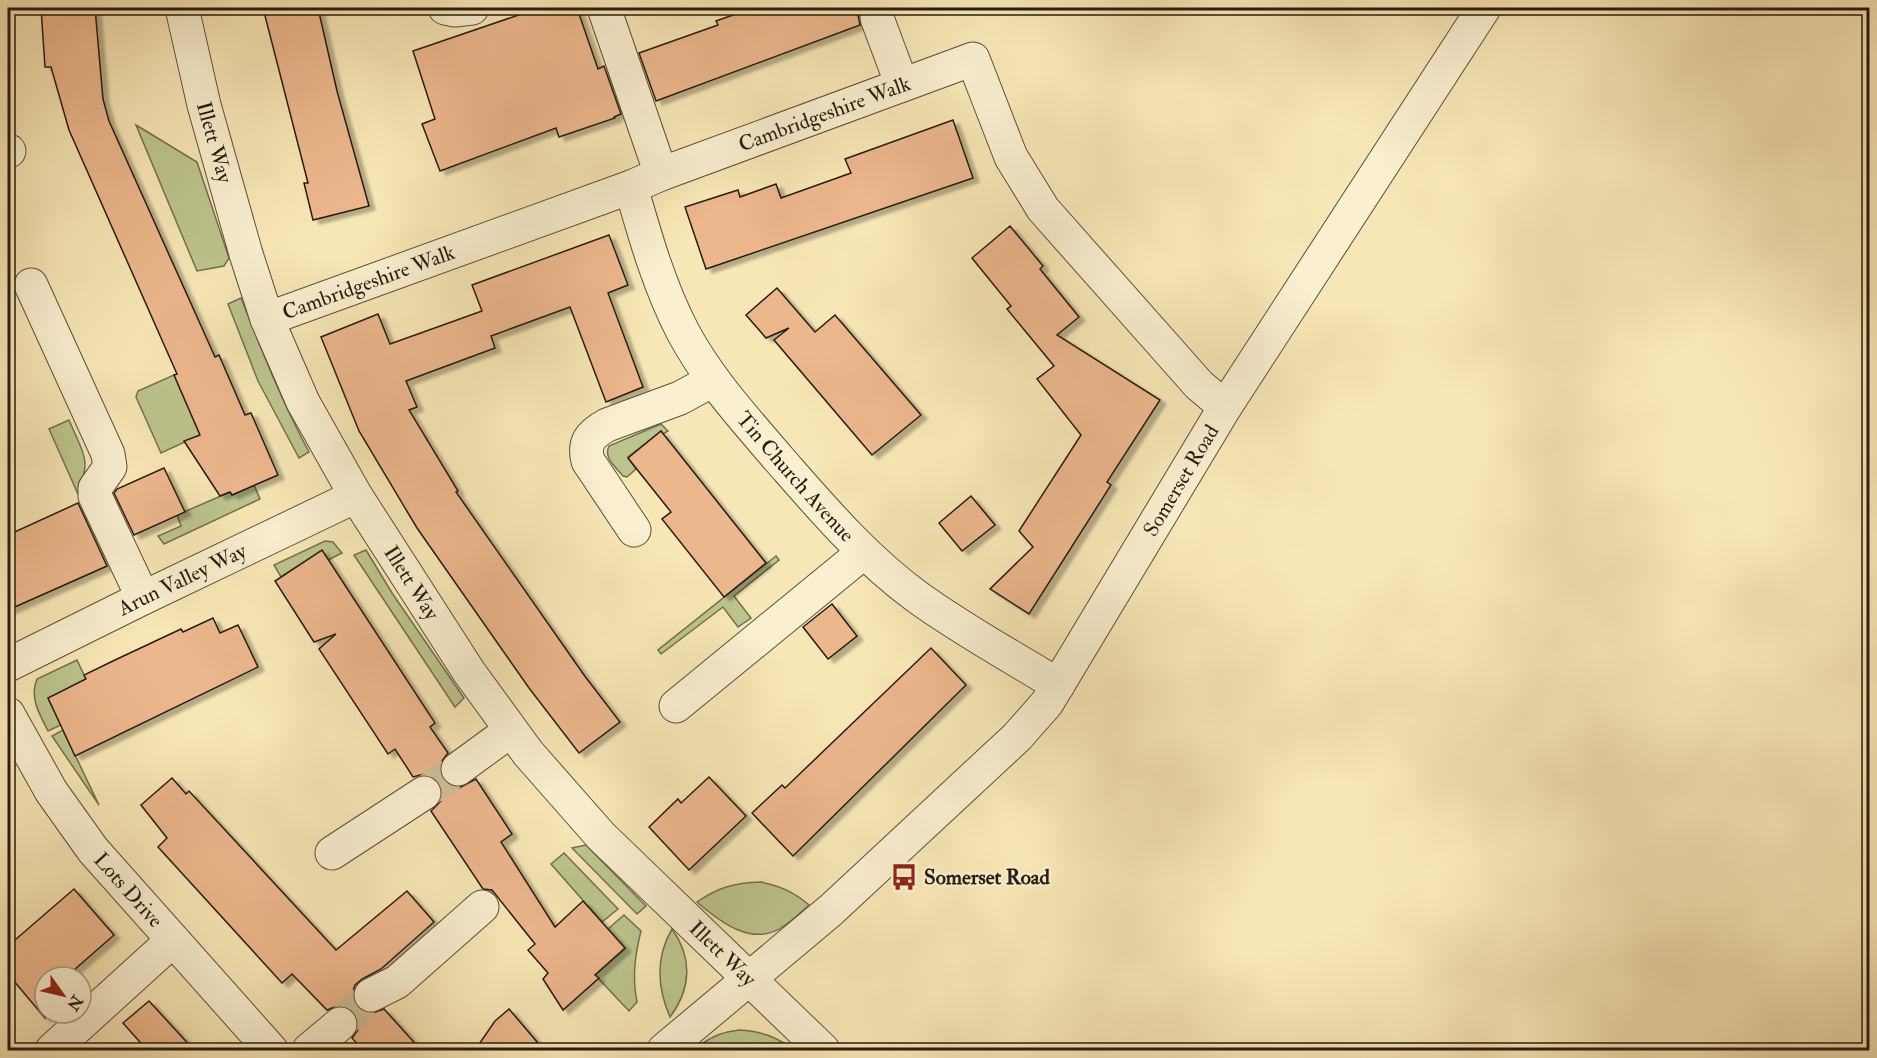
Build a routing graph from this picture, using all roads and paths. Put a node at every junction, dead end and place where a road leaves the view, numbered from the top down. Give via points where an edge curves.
1 (182, 8) edge
2 (445, 8) edge
3 (472, 8) edge
4 (604, 8) edge
5 (1484, 8) edge
6 (877, 18) dead end
7 (902, 85) junction
8 (661, 174) junction
9 (631, 187) junction
10 (31, 285) dead end
11 (267, 318) junction
12 (713, 380) junction
13 (1225, 407) junction
14 (356, 496) junction
15 (634, 530) dead end
16 (864, 552) junction
17 (142, 598) junction
18 (8, 665) edge
19 (1058, 685) junction
20 (676, 706) dead end
21 (8, 714) edge
22 (510, 731) junction
23 (458, 770) tunnel mouth
24 (424, 793) tunnel mouth
25 (332, 853) dead end
26 (482, 907) dead end
27 (172, 941) junction
28 (750, 978) junction
29 (371, 995) tunnel mouth
30 (340, 1024) tunnel mouth
31 (66, 1046) edge
32 (271, 1050) edge
33 (309, 1050) edge
34 (664, 1050) edge
35 (823, 1050) edge

1 - 11 street, Illett Way via 204,105
2 - 3 street
4 - 8 street
5 - 13 street, Somerset Road
6 - 7 street
7 - 8 street, Cambridgeshire Walk
7 - 13 street, Cambridgeshire Walk via 981,56 1011,157 1043,209 1199,385
8 - 9 street, Cambridgeshire Walk
9 - 11 street, Cambridgeshire Walk
9 - 12 street, Tin Church Avenue via 674,313
10 - 17 street via 108,454 110,467 95,488 95,496
11 - 14 street, Illett Way via 303,402
12 - 15 street via 680,398 607,424 589,440 585,451 588,461
12 - 16 street, Tin Church Avenue
13 - 19 street, Somerset Road
14 - 17 street, Arun Valley Way
14 - 22 street, Illett Way
16 - 19 street, Tin Church Avenue via 917,597
16 - 20 street
17 - 18 street, Arun Valley Way
19 - 28 street, Somerset Road via 1017,737 831,910
21 - 27 street, Lots Drive via 63,810
22 - 23 street
22 - 28 street, Illett Way via 601,836
24 - 25 street
26 - 29 street via 397,982
27 - 31 street
27 - 32 street, Lots Drive
28 - 34 street, Somerset Road
28 - 35 street, Illett Way
30 - 33 street

